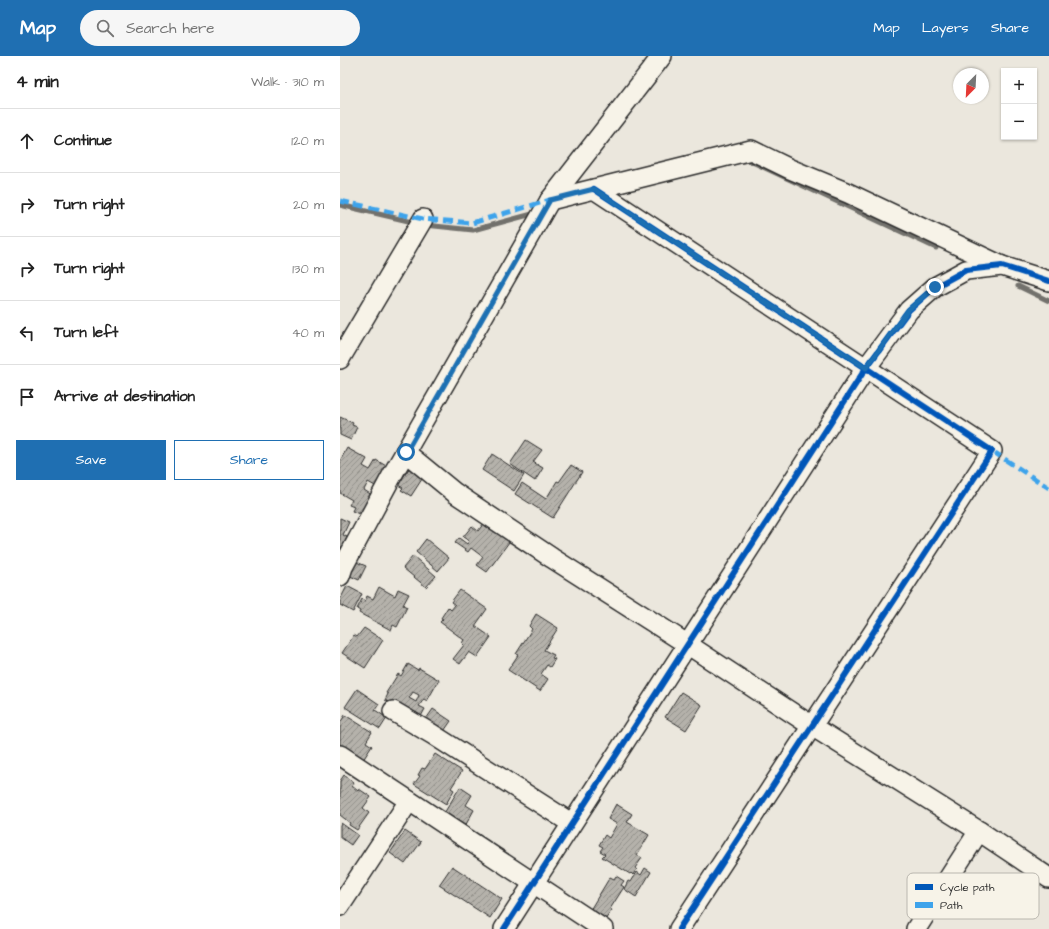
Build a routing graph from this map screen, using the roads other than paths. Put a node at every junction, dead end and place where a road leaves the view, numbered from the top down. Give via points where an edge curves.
1 (662, 56) edge
2 (594, 189) junction
3 (550, 200) junction
4 (423, 219) dead end
5 (1002, 266) junction
6 (1049, 281) edge
7 (340, 359) edge
8 (866, 368) junction
9 (406, 452) junction
10 (340, 576) edge
11 (687, 644) junction
12 (393, 711) dead end
13 (812, 726) junction
14 (340, 755) edge
15 (409, 800) junction
16 (571, 823) junction
17 (980, 831) junction
18 (953, 873) edge
19 (1049, 878) edge
20 (533, 882) junction
21 (340, 906) edge
22 (923, 919) edge
23 (504, 929) edge
24 (603, 929) edge
25 (679, 929) edge
26 (916, 929) edge

1 - 3 street
2 - 3 street
2 - 5 street via 751,150
2 - 8 street
3 - 9 street
4 - 7 street
5 - 6 street
5 - 8 street via 966,270 935,287 908,310
8 - 11 street
8 - 13 street via 992,451
9 - 10 street
9 - 11 street via 455,493
11 - 13 street
11 - 16 street
12 - 16 street
13 - 17 street
13 - 25 street
14 - 15 street
15 - 20 street
15 - 21 street
16 - 20 street
17 - 18 street
17 - 19 street
20 - 23 street
20 - 24 street
22 - 26 street

